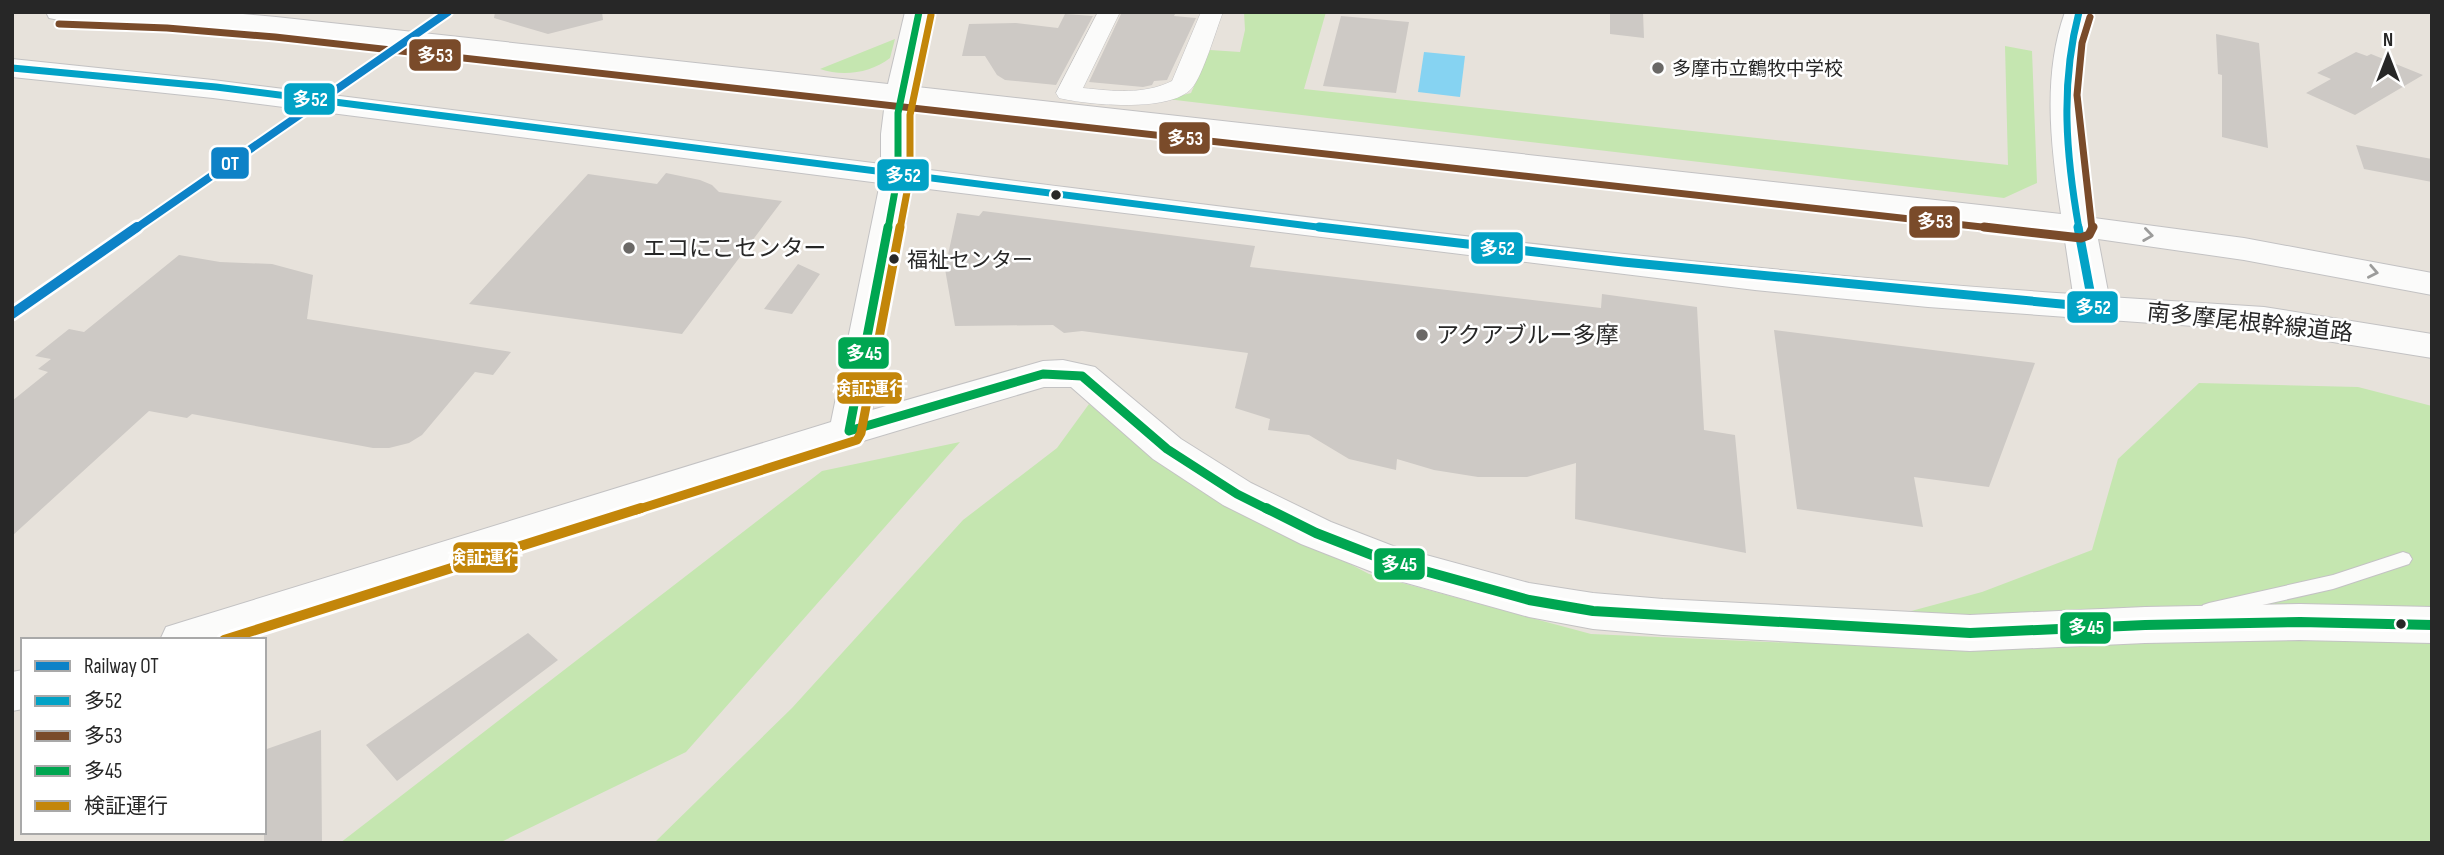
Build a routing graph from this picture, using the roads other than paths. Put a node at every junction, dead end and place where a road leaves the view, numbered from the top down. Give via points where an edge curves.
1 (59, 12) edge
2 (919, 12) edge
3 (944, 12) edge
4 (1109, 12) edge
5 (1212, 12) edge
6 (2068, 15) edge
7 (12, 68) edge
8 (914, 97) junction
9 (898, 174) junction
10 (2081, 226) junction
11 (2432, 284) edge
12 (2093, 307) junction
13 (2432, 346) edge
14 (849, 431) junction
15 (2403, 559) dead end
16 (2145, 625) junction
17 (2432, 625) edge
18 (188, 638) edge

1 - 8 main road via 221,20
2 - 8 main road
3 - 8 main road
4 - 5 street via 1068,93 1115,99 1171,92 1182,85
6 - 10 main road via 2064,103
7 - 9 main road, 南多摩尾根幹線道路 via 134,79
8 - 9 main road via 916,151
8 - 10 main road
9 - 12 main road, 南多摩尾根幹線道路 via 1755,279
9 - 14 main road
10 -> 11 main road via 2244,249
10 - 12 main road
12 - 13 main road, 南多摩尾根幹線道路 via 2264,319
14 - 16 main road via 1042,374 1063,373 1082,376 1167,449 1237,494 1317,533 1385,560 1529,600 1662,617 1956,632
14 - 18 main road
15 - 16 lane via 2333,582
16 - 17 main road

